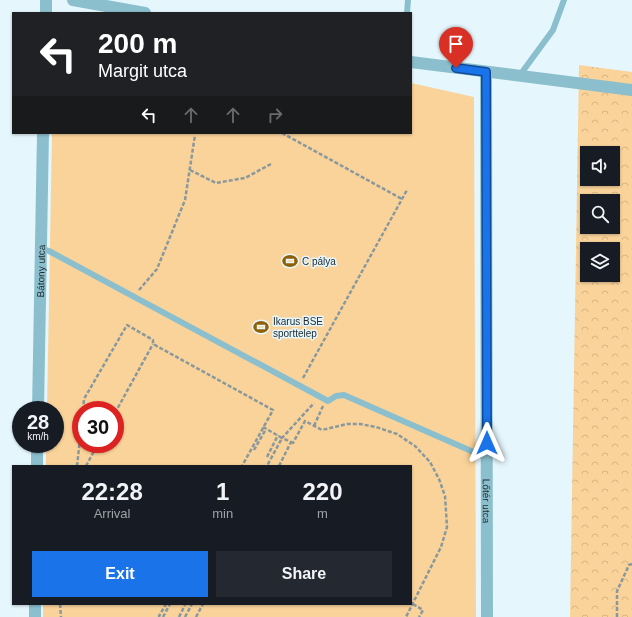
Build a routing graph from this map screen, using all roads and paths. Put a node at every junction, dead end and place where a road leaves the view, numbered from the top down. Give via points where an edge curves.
1 (46, 0) edge
2 (73, 0) edge
3 (408, 0) edge
4 (564, 0) edge
5 (46, 12) edge
6 (139, 12) edge
7 (407, 12) edge
8 (412, 62) edge
9 (486, 72) junction
10 (520, 75) junction
11 (632, 90) edge
12 (43, 134) edge
13 (284, 134) edge
14 (195, 135) dead end
15 (271, 164) dead end
16 (190, 170) junction
17 (407, 190) dead end
18 (402, 199) junction
19 (40, 248) junction
20 (134, 296) junction
21 (153, 344) junction
22 (299, 385) junction
23 (320, 396) junction
24 (326, 400) junction
25 (38, 401) edge
26 (84, 401) edge
27 (122, 401) edge
28 (314, 426) junction
29 (264, 428) junction
30 (278, 435) junction
31 (282, 438) junction
32 (291, 442) junction
33 (254, 450) dead end
34 (37, 453) edge
35 (78, 453) edge
36 (93, 453) edge
37 (267, 457) dead end
38 (487, 458) junction
39 (37, 465) edge
40 (77, 465) edge
41 (87, 465) edge
42 (243, 465) edge
43 (268, 465) edge
44 (279, 465) edge
45 (632, 564) edge
46 (413, 604) junction
47 (35, 605) edge
48 (60, 605) edge
49 (165, 605) edge
50 (169, 605) edge
51 (185, 605) dead end
52 (191, 605) edge
53 (202, 605) edge
54 (35, 617) edge
55 (61, 617) edge
56 (162, 617) edge
57 (178, 617) edge
58 (185, 617) edge
59 (196, 617) edge
60 (406, 617) edge
61 (420, 617) edge
62 (487, 617) edge
63 (617, 617) edge

1 - 5 street
2 - 6 street
3 - 7 lane
4 - 10 lane via 553,30
8 - 9 street
9 - 10 street
9 - 38 street, Lőtér utca
10 - 11 street
12 - 19 street, Bátony utca
13 - 18 path
14 - 16 path
15 - 16 path via 245,178 216,183
16 - 20 path via 185,200 157,268
17 - 18 path
18 - 22 path
19 - 20 lane
19 - 25 street, Bátony utca
20 - 22 lane
21 - 26 path via 153,340 127,325
21 - 27 path
21 - 29 path via 273,410
22 - 23 lane
23 - 24 lane
23 - 31 path
24 - 28 path
24 - 38 lane via 344,395
28 - 32 path via 305,421 293,443
28 - 46 path via 322,430 347,424 376,427 397,434 415,446 430,462 445,496 447,527 442,547
29 - 30 path
29 - 33 path
29 - 42 path
30 - 31 path
30 - 37 path
31 - 32 path
31 - 43 path
32 - 44 path
34 - 39 street
35 - 40 path
36 - 41 path
38 - 62 street, Lőtér utca
45 - 63 path via 629,565 617,591
46 - 60 path
46 - 61 path via 423,610
47 - 54 street
48 - 55 path
49 - 56 path via 159,616
50 - 56 path
51 - 57 path
52 - 58 path
53 - 59 path

